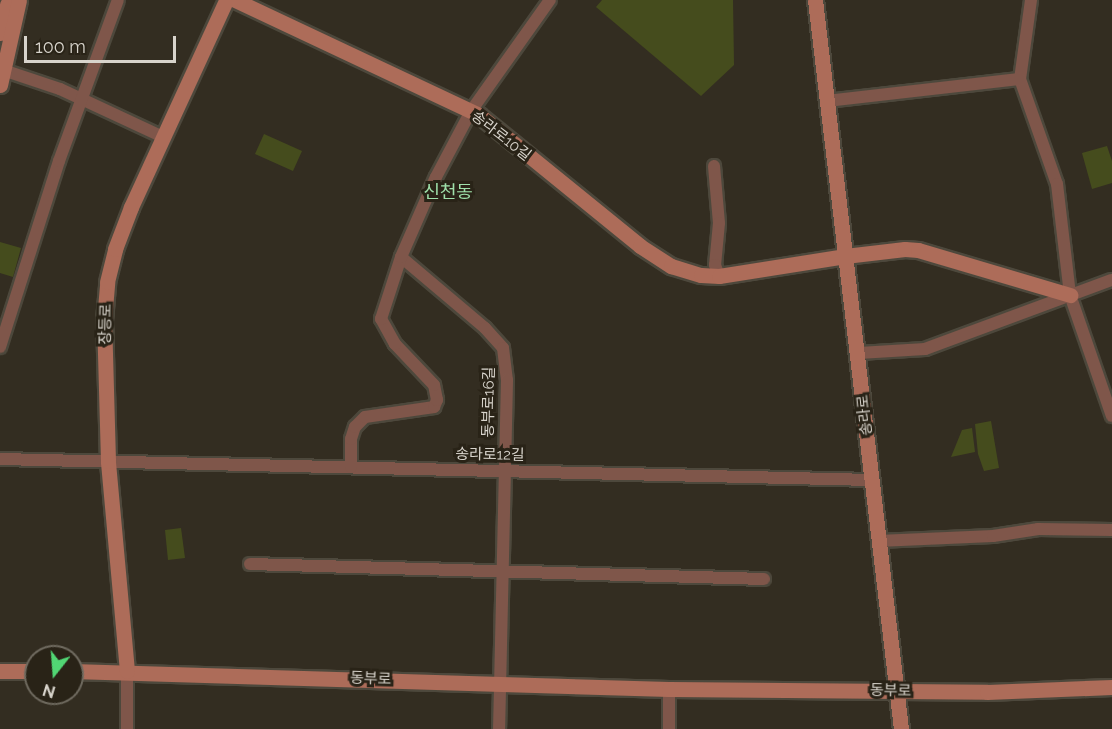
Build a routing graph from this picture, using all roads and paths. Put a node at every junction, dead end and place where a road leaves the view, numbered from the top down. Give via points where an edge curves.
1 (8, 0) edge
2 (19, 0) edge
3 (118, 0) edge
4 (226, 0) edge
5 (235, 0) edge
6 (550, 0) edge
7 (815, 0) edge
8 (1031, 0) edge
9 (0, 33) edge
10 (2, 78) edge
11 (1020, 79) junction
12 (82, 99) junction
13 (826, 101) junction
14 (471, 111) junction
15 (163, 136) junction
16 (714, 166) dead end
17 (845, 256) junction
18 (401, 257) junction
19 (719, 276) junction
20 (1112, 280) edge
21 (1070, 295) junction
22 (0, 347) edge
23 (859, 353) junction
24 (1112, 416) edge
25 (0, 459) edge
26 (108, 461) junction
27 (351, 467) junction
28 (503, 471) junction
29 (871, 480) junction
30 (1112, 530) edge
31 (878, 541) junction
32 (250, 564) dead end
33 (502, 572) junction
34 (764, 579) dead end
35 (0, 671) edge
36 (24, 671) edge
37 (84, 671) edge
38 (127, 671) junction
39 (500, 683) junction
40 (1112, 687) edge
41 (669, 689) junction
42 (897, 691) junction
43 (127, 729) edge
44 (498, 729) edge
45 (669, 729) edge
46 (901, 729) edge

1 - 9 main road
2 - 10 main road
3 - 12 street
4 - 15 main road, 장등로
5 - 14 main road, 송라로10길
6 - 14 street
7 - 13 main road, 송라로
8 - 11 street
10 - 12 street
11 - 13 street
11 - 21 street via 1057,184
12 - 15 street
12 - 22 street
13 - 17 main road, 송라로
14 - 18 street via 436,177
14 - 19 main road, 송라로10길 via 658,260 701,275
15 - 26 main road, 장등로 via 131,207 107,282 104,320
16 - 19 street via 719,223 715,265
17 - 19 main road, 송라로10길
17 - 21 main road, 송라로10길 via 918,250
17 - 23 main road, 송라로
18 - 27 street via 381,319 395,344 434,385 437,400 434,407 365,417 355,427 351,439
18 - 28 street, 동부로16길 via 503,348 507,380
20 - 21 street
21 - 23 street via 924,349
21 - 24 street
23 - 29 main road, 송라로
25 - 26 street, 송라로12길
26 - 27 street, 송라로12길
26 - 38 main road, 장등로
27 - 28 street, 송라로12길
28 - 29 street, 송라로12길
28 - 33 street, 동부로16길
29 - 31 main road, 송라로
30 - 31 street via 1038,529 993,536
31 - 42 main road, 송라로
32 - 33 street
33 - 34 street
33 - 39 street, 동부로16길
35 - 36 main road
37 - 38 main road, 동부로
38 - 39 main road, 동부로
38 - 43 street
39 - 41 main road, 동부로
39 - 44 street, 동부로16길
40 - 42 main road, 동부로
41 - 42 main road, 동부로
41 - 45 street
42 - 46 main road, 송라로

